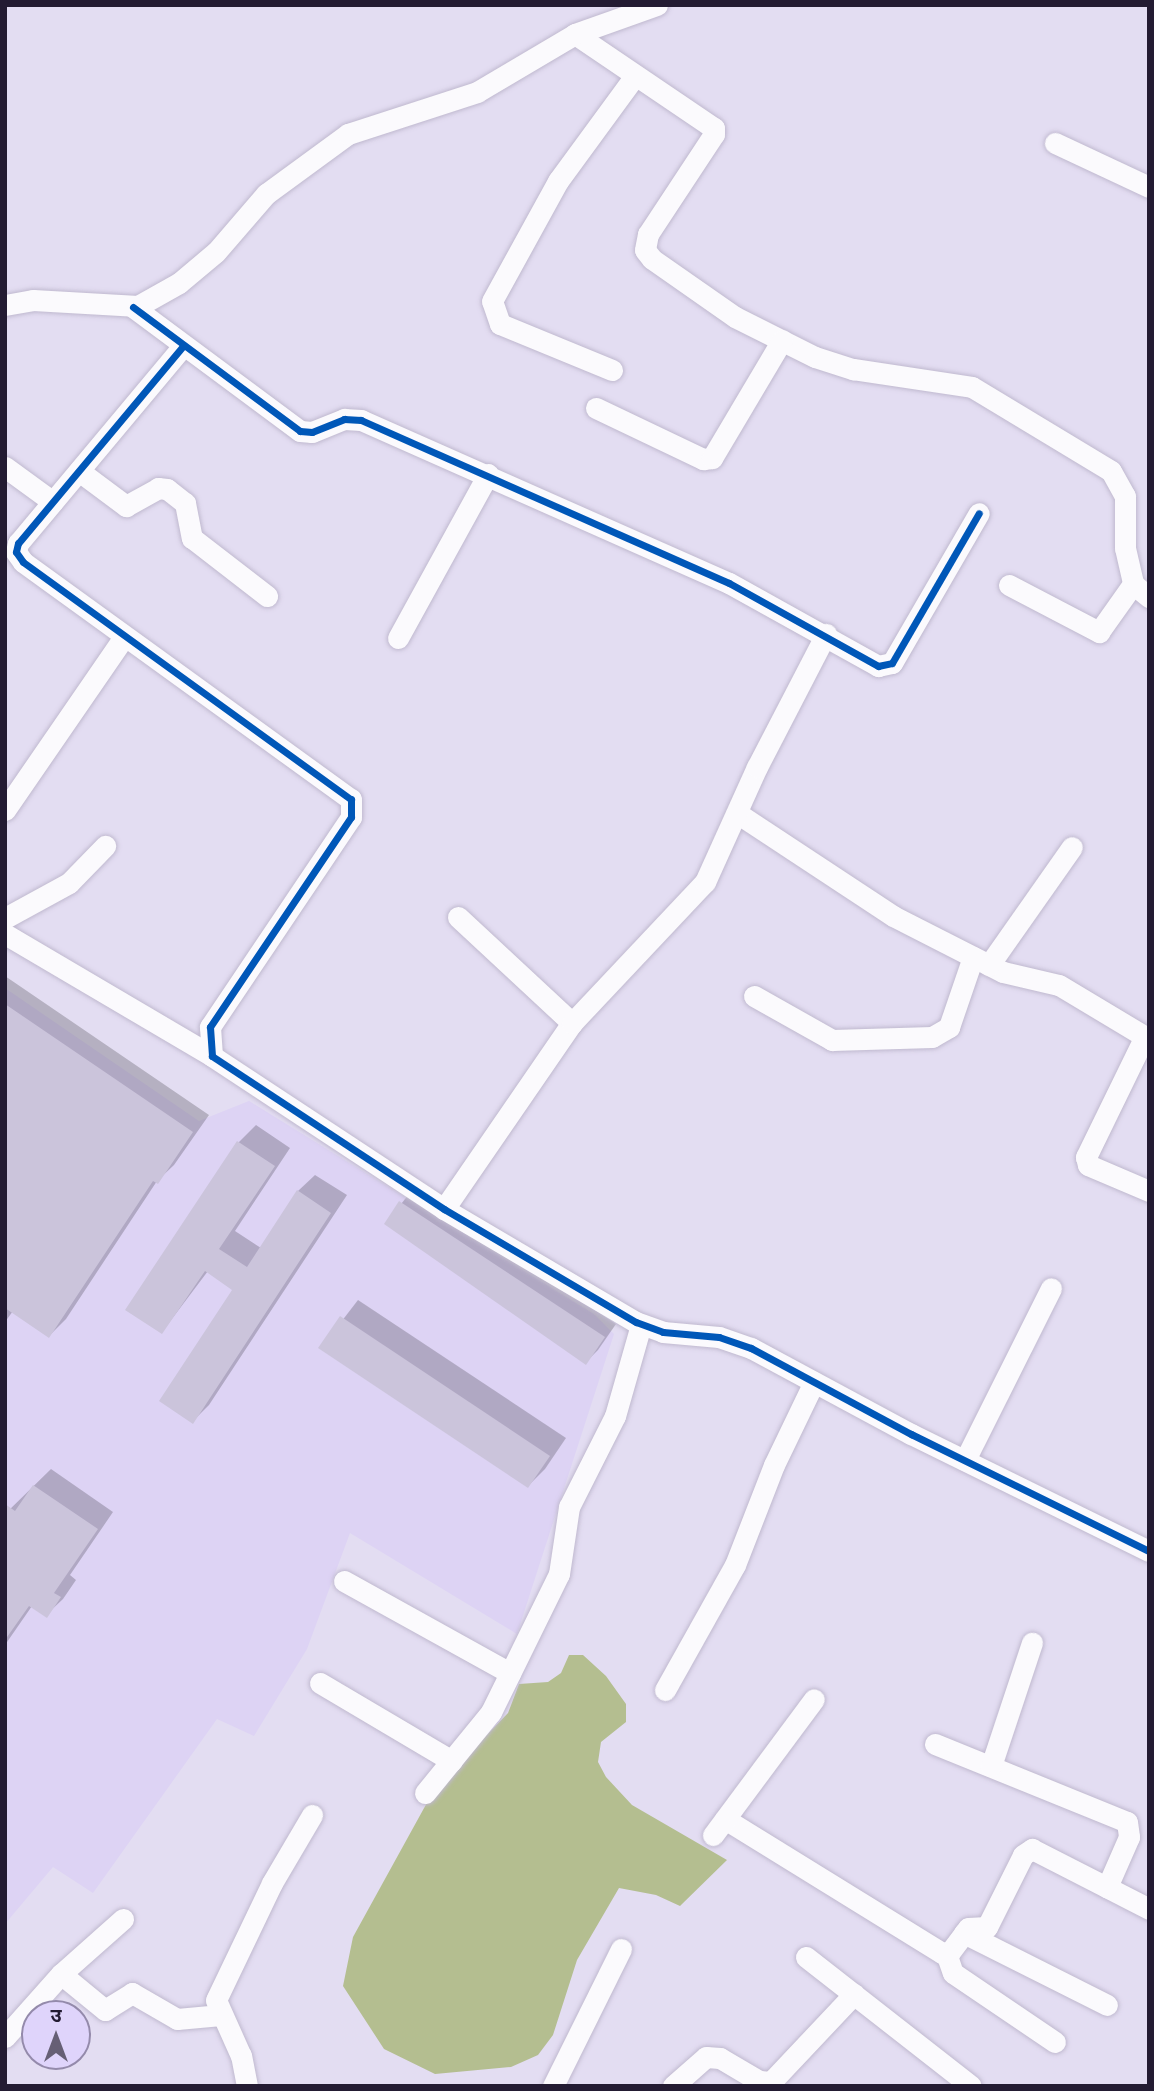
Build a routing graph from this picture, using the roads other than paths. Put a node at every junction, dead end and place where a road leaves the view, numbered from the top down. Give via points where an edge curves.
1 (657, 5) edge
2 (575, 34) junction
3 (634, 77) junction
4 (1055, 143) dead end
5 (1149, 187) edge
6 (5, 306) edge
7 (133, 307) junction
8 (782, 340) junction
9 (183, 346) junction
10 (612, 370) dead end
11 (596, 408) dead end
12 (5, 467) edge
13 (79, 471) junction
14 (488, 474) junction
15 (53, 502) junction
16 (979, 513) dead end
17 (1009, 585) dead end
18 (1141, 591) edge
19 (267, 596) dead end
20 (826, 634) junction
21 (124, 637) junction
22 (398, 638) dead end
23 (5, 810) edge
24 (737, 813) junction
25 (106, 846) dead end
26 (1072, 847) dead end
27 (458, 917) dead end
28 (5, 918) edge
29 (5, 934) edge
30 (981, 961) junction
31 (754, 996) dead end
32 (572, 1023) junction
33 (1147, 1037) edge
34 (212, 1056) junction
35 (1149, 1191) edge
36 (444, 1209) junction
37 (1051, 1288) dead end
38 (641, 1325) junction
39 (814, 1382) junction
40 (965, 1460) junction
41 (1149, 1551) edge
42 (344, 1581) dead end
43 (1032, 1643) dead end
44 (510, 1674) junction
45 (320, 1683) dead end
46 (665, 1690) dead end
47 (814, 1699) dead end
48 (935, 1744) dead end
49 (452, 1760) junction
50 (991, 1766) junction
51 (425, 1793) dead end
52 (312, 1815) dead end
53 (1107, 1887) junction
54 (1149, 1909) edge
55 (123, 1919) dead end
56 (964, 1933) junction
57 (621, 1949) dead end
58 (946, 1953) junction
59 (806, 1957) dead end
60 (61, 1974) junction
61 (854, 1994) junction
62 (1107, 2006) dead end
63 (220, 2015) junction
64 (5, 2037) edge
65 (1055, 2042) dead end
66 (247, 2086) edge
67 (553, 2086) edge
68 (673, 2086) edge
69 (971, 2086) edge

1 - 2 street
2 - 3 street
2 - 7 street via 477,92 348,134 266,194 216,252 179,283
3 - 8 street via 714,128 648,234 645,250 735,317
3 - 10 street via 558,181 491,308 500,324
4 - 5 street
6 - 7 street via 33,300
7 - 9 street
8 - 11 street via 712,458 703,459
8 - 18 street via 853,369 972,387 1111,471 1125,496 1125,548
9 - 13 street
9 - 14 street via 300,431 312,432 355,418
12 - 15 street
13 - 15 street
13 - 19 street via 127,506 158,488 167,489 185,503 192,538
14 - 20 street via 729,583
14 - 22 street
15 - 21 street via 18,543 18,558
16 - 20 street via 892,663 878,666
17 - 18 street via 1098,632
20 - 24 street
21 - 23 street
21 - 34 street via 344,792 353,806 351,817 210,1027
24 - 30 street via 893,916
24 - 32 street via 705,881
25 - 28 street via 69,883
26 - 30 street
27 - 32 street
29 - 34 street
30 - 31 street via 949,1027 932,1037 832,1040
30 - 33 street via 1059,985
32 - 36 street
33 - 35 street via 1087,1157 1088,1165
34 - 36 street
36 - 38 street
37 - 40 street
38 - 39 street via 736,1342
38 - 44 street via 615,1416 569,1507 559,1574
39 - 40 street
39 - 46 street via 774,1465 736,1565
40 - 41 street
42 - 44 street
43 - 50 street
44 - 49 street via 491,1712
45 - 49 street
47 - 58 street via 719,1827
48 - 50 street
49 - 51 street
50 - 53 street via 1127,1822 1129,1837
52 - 63 street via 272,1883 216,2000
53 - 54 street
53 - 56 street via 1029,1850 987,1927 971,1926
55 - 60 street
56 - 58 street
56 - 62 street
57 - 67 street
58 - 65 street via 953,1973
59 - 61 street
60 - 63 street via 105,2010 132,1993 177,2019
60 - 64 street
61 - 68 street via 771,2082 759,2081 719,2058 705,2057
61 - 69 street
63 - 66 street via 235,2038

